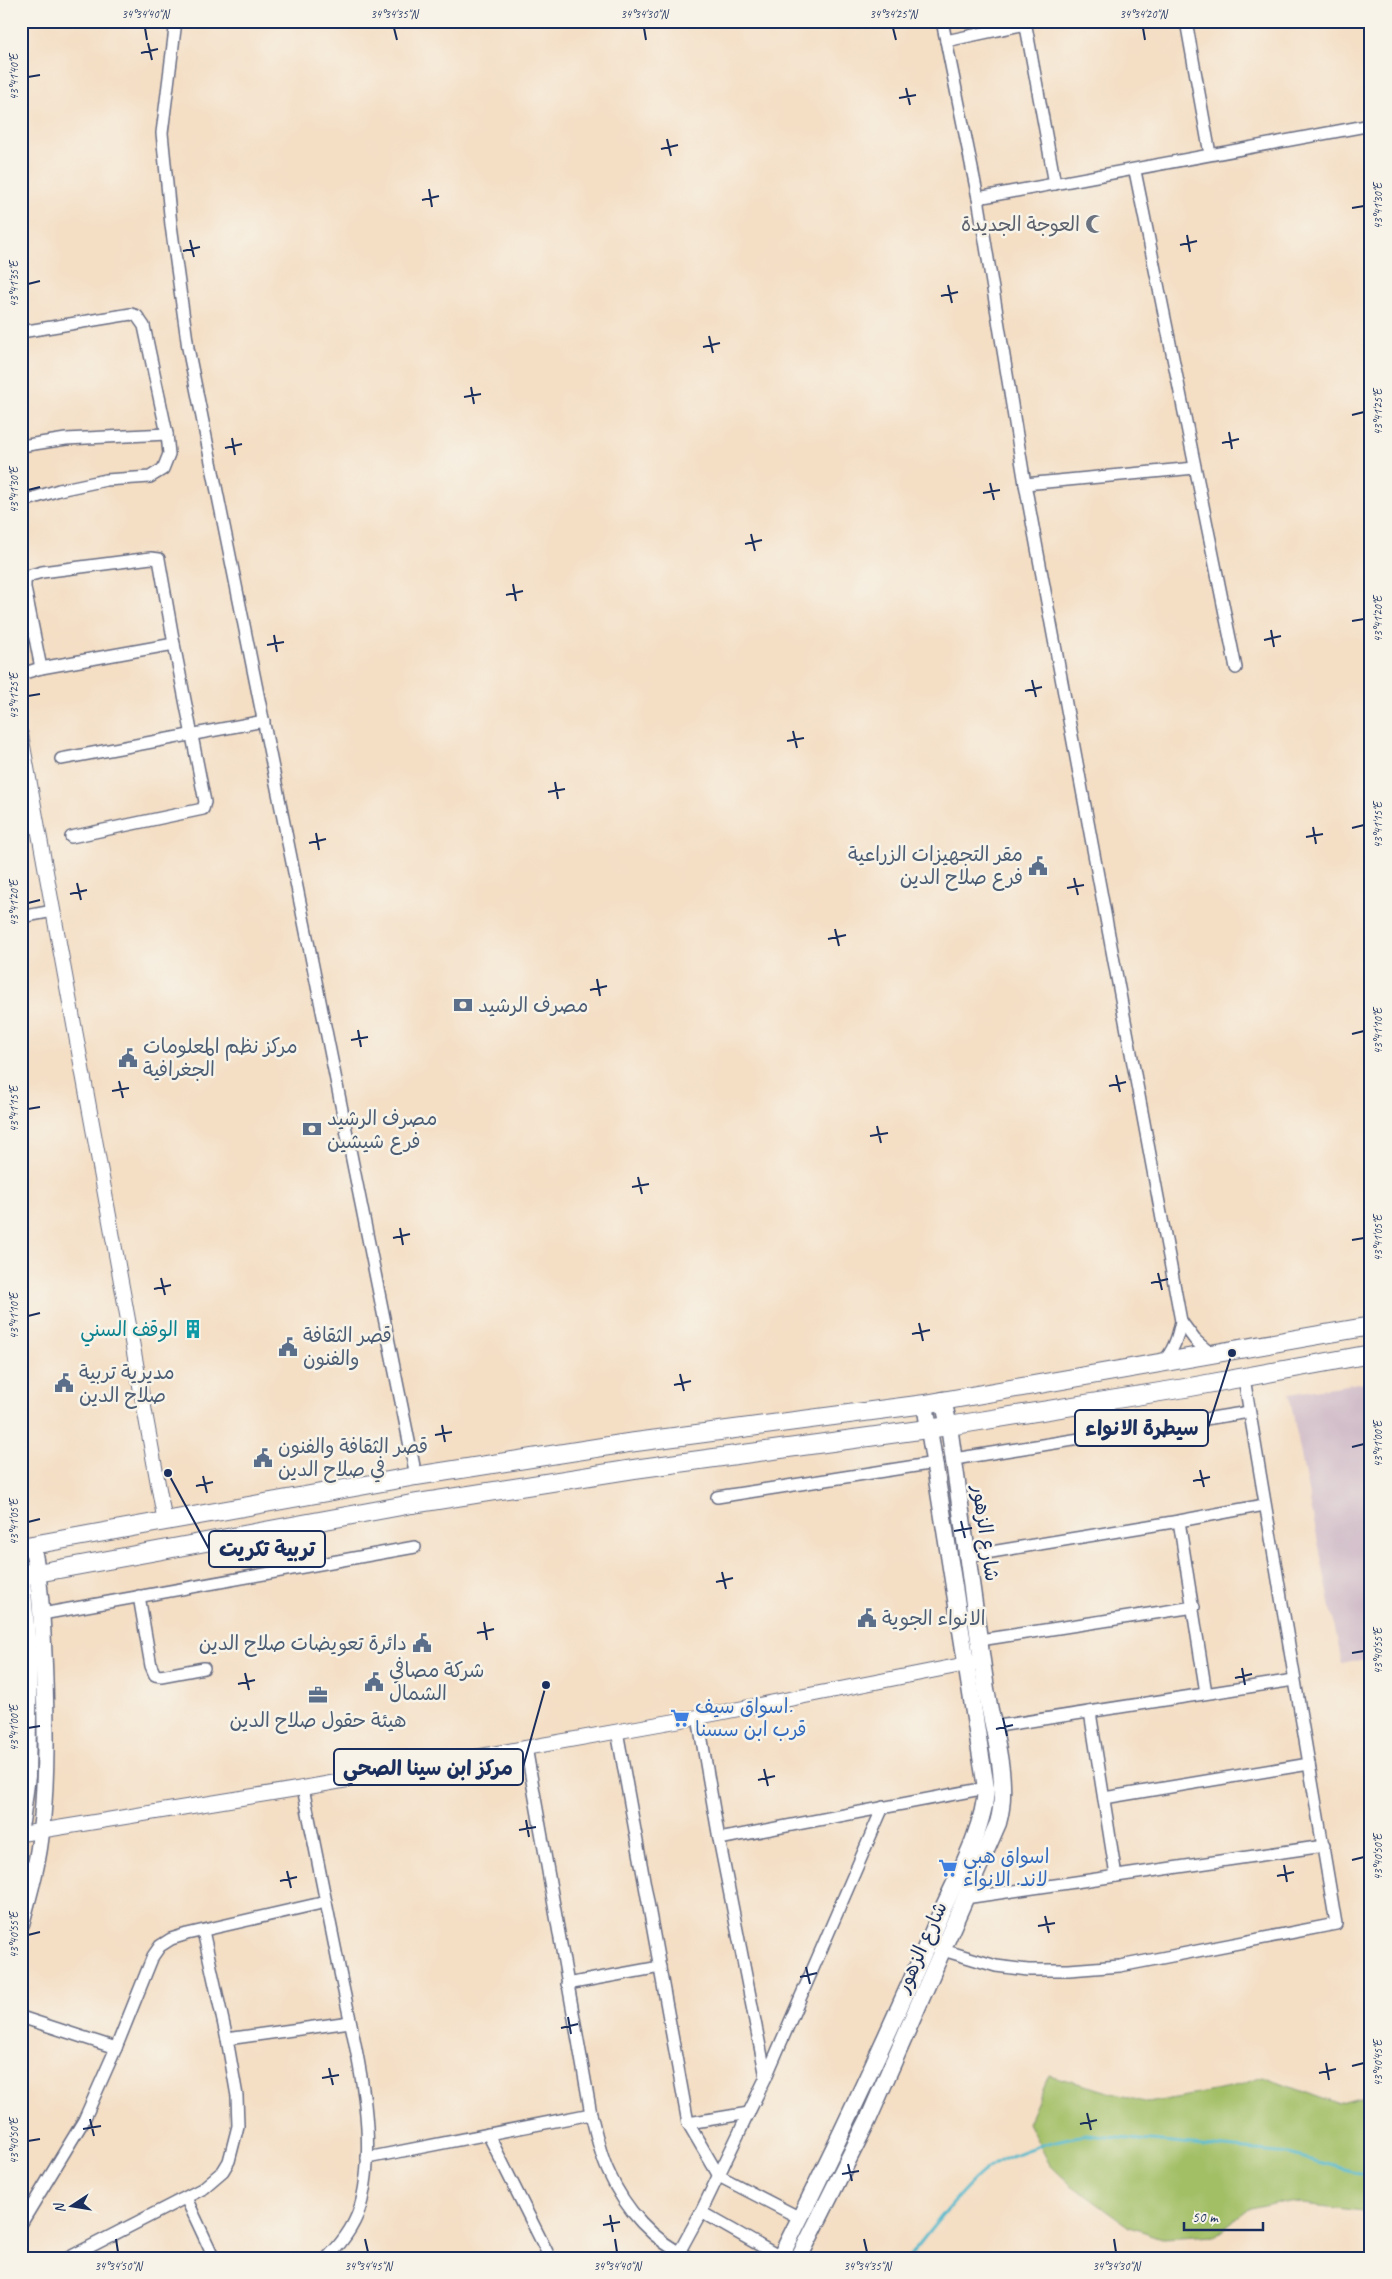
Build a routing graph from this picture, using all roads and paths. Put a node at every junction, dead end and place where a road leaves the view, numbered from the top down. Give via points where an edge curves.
1 (176, 21) edge
2 (942, 21) edge
3 (1186, 21) edge
4 (1025, 22) edge
5 (946, 41) junction
6 (1371, 125) edge
7 (1210, 154) junction
8 (1135, 170) junction
9 (1055, 184) junction
10 (978, 198) junction
11 (21, 332) edge
12 (167, 434) junction
13 (21, 446) edge
14 (1196, 468) junction
15 (1025, 484) junction
16 (21, 502) edge
17 (174, 644) junction
18 (41, 668) junction
19 (1236, 668) dead end
20 (21, 674) edge
21 (264, 720) junction
22 (192, 733) junction
23 (21, 735) edge
24 (23, 757) edge
25 (61, 759) dead end
26 (71, 837) dead end
27 (53, 911) junction
28 (21, 917) edge
29 (1181, 1321) junction
30 (1366, 1327) edge
31 (1212, 1354) junction
32 (1370, 1354) edge
33 (1162, 1363) junction
34 (1244, 1378) junction
35 (943, 1400) junction
36 (924, 1404) junction
37 (1249, 1412) junction
38 (949, 1426) junction
39 (930, 1428) junction
40 (954, 1459) junction
41 (935, 1463) junction
42 (416, 1476) junction
43 (717, 1496) dead end
44 (1264, 1505) junction
45 (1179, 1521) junction
46 (165, 1522) junction
47 (27, 1546) edge
48 (415, 1547) dead end
49 (967, 1556) junction
50 (26, 1574) edge
51 (139, 1596) junction
52 (1194, 1607) junction
53 (42, 1614) junction
54 (980, 1640) junction
55 (975, 1662) junction
56 (204, 1668) dead end
57 (1294, 1680) junction
58 (1206, 1694) junction
59 (1090, 1712) junction
60 (698, 1717) junction
61 (992, 1727) junction
62 (617, 1731) junction
63 (526, 1748) junction
64 (1309, 1764) junction
65 (302, 1788) junction
66 (986, 1788) junction
67 (1104, 1798) junction
68 (883, 1807) junction
69 (21, 1822) edge
70 (42, 1832) junction
71 (21, 1834) edge
72 (719, 1839) junction
73 (1324, 1846) junction
74 (1116, 1876) junction
75 (966, 1898) junction
76 (326, 1902) junction
77 (21, 1924) edge
78 (203, 1931) junction
79 (943, 1950) junction
80 (660, 1967) junction
81 (566, 1984) junction
82 (21, 2017) edge
83 (350, 2022) junction
84 (227, 2039) junction
85 (116, 2048) junction
86 (766, 2077) junction
87 (749, 2113) junction
88 (591, 2114) junction
89 (688, 2123) junction
90 (488, 2134) junction
91 (367, 2158) junction
92 (719, 2176) junction
93 (186, 2198) junction
94 (701, 2212) junction
95 (800, 2218) junction
96 (21, 2224) edge
97 (682, 2256) edge
98 (781, 2257) edge
99 (68, 2258) edge
100 (214, 2258) edge
101 (327, 2258) edge
102 (550, 2258) edge
103 (799, 2258) edge

1 - 21 street via 162,134 171,225 188,348
2 - 5 street
3 - 7 street
4 - 5 street
4 - 9 street
5 - 10 street
6 - 7 street
7 - 8 street
8 - 9 street
8 - 14 street
9 - 10 street
10 - 15 street
11 - 12 street via 131,314 137,316 144,326
12 - 13 street via 66,439
12 - 16 street via 169,454 163,469 150,477 106,480
14 - 15 street
14 - 19 street
15 - 29 street
17 - 18 street
17 - 18 street via 159,558 42,572 25,580
17 - 22 street
18 - 20 street
21 - 22 street
21 - 42 street
22 - 25 street
22 - 26 street via 205,802 203,809
23 - 24 street
24 - 27 street
27 - 28 street
27 - 46 street
29 - 31 street via 1195,1340
29 - 33 street via 1172,1350
30 - 31 main road
30 - 32 main road
31 - 33 main road
32 - 34 main road
33 - 35 main road
34 - 37 street
34 - 38 main road
35 - 36 main road
35 - 38 main road, شارع الزهور
36 - 39 main road, شارع الزهور
36 - 42 main road via 628,1443
37 - 40 street
37 - 44 street
38 - 39 main road
38 - 40 main road, شارع الزهور
39 - 41 main road, شارع الزهور
39 - 50 main road via 412,1504
40 - 49 main road, شارع الزهور
41 - 43 street
41 - 55 main road, شارع الزهور
42 - 46 main road
44 - 45 street
44 - 57 street
45 - 49 street
45 - 52 street
46 - 47 main road
47 - 50 main road
48 - 51 street
49 - 54 main road, شارع الزهور
50 - 53 main road
50 - 69 main road via 29,1660 27,1776
51 - 53 street
51 - 56 street via 155,1675
52 - 54 street
52 - 58 street
53 - 70 main road via 46,1734
54 - 55 main road, شارع الزهور
55 - 60 street
55 - 61 main road, شارع الزهور
55 - 66 main road, شارع الزهور
57 - 58 street
57 - 64 street
58 - 59 street
59 - 61 street
59 - 67 street
60 - 62 street
60 - 72 street
61 - 75 main road, شارع الزهور via 1004,1789 1003,1806
62 - 63 street
62 - 80 street
63 - 65 street
63 - 81 street
64 - 67 street
64 - 73 street
65 - 70 street
65 - 76 street
66 - 68 street
66 - 95 main road, شارع الزهور via 986,1802 978,1827 887,2039
67 - 74 street
68 - 72 street
68 - 86 street
70 - 71 street
70 - 77 main road via 32,1888
72 - 86 street
73 - 74 street
73 - 79 street via 1336,1924 1120,1966 1069,1970 996,1966
74 - 75 street
75 - 79 main road, شارع الزهور
76 - 78 street
76 - 83 street
78 - 84 street
78 - 85 street via 160,1946 148,1966
79 - 103 main road, شارع الزهور via 868,2120
80 - 81 street
80 - 89 street
81 - 88 street
82 - 85 street
83 - 84 street
83 - 91 street via 364,2102
84 - 93 street via 238,2105 236,2138 223,2171
85 - 96 street via 84,2120
86 - 87 street
87 - 89 street
87 - 92 street
88 - 90 street
88 - 97 street via 608,2172 625,2204 648,2230
89 - 92 street
90 - 91 street
90 - 102 street
91 - 101 street via 366,2181 358,2214 343,2240
92 - 94 street
92 - 95 street
93 - 99 street
93 - 100 street
94 - 97 street
94 - 98 street
95 - 98 main road, شارع الزهور

